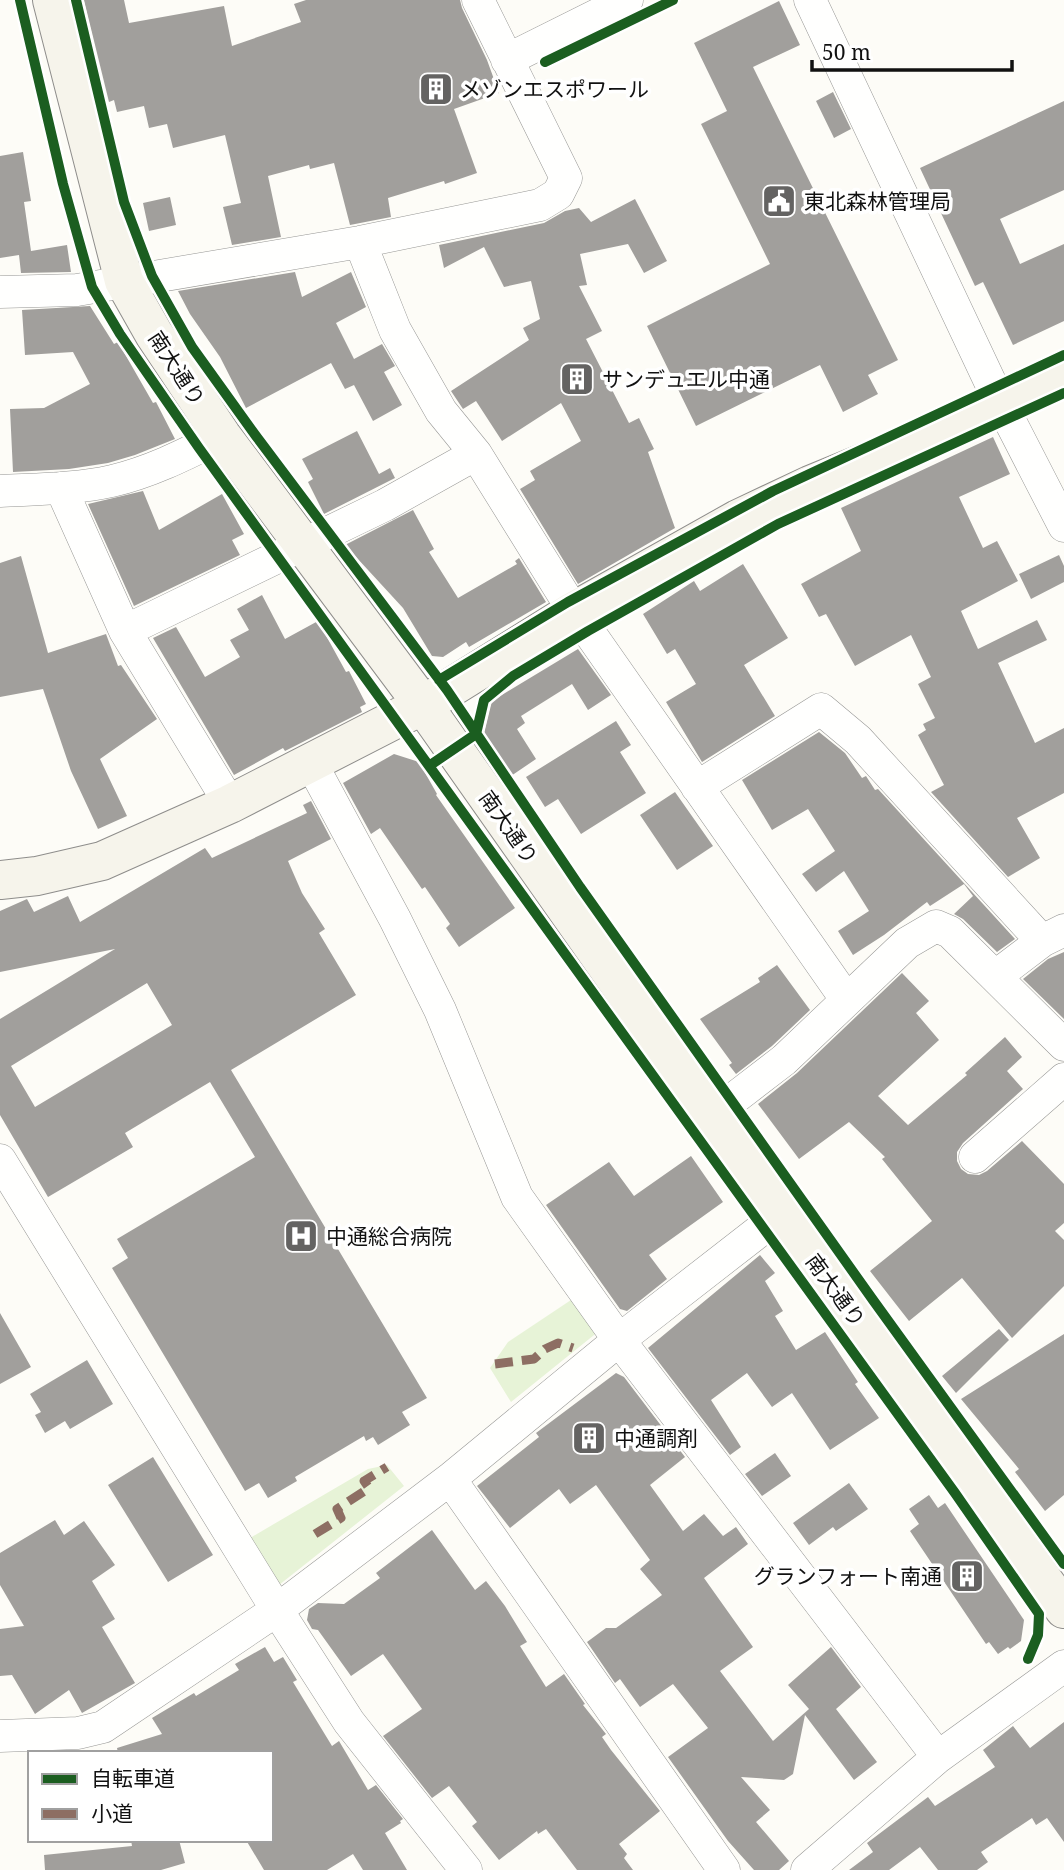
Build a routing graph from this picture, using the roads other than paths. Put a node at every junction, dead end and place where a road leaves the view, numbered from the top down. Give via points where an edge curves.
1 (52, 0) edge
2 (478, 0) edge
3 (627, 0) edge
4 (810, 0) edge
5 (507, 60) junction
6 (360, 242) junction
7 (124, 281) junction
8 (0, 292) edge
9 (1064, 378) edge
10 (1002, 406) junction
11 (222, 436) junction
12 (476, 454) junction
13 (61, 488) junction
14 (0, 491) edge
15 (1064, 526) edge
16 (304, 545) junction
17 (574, 611) junction
18 (125, 631) junction
19 (423, 705) junction
20 (311, 763) junction
21 (696, 787) junction
22 (230, 804) junction
23 (0, 880) edge
24 (1053, 936) edge
25 (996, 976) junction
26 (846, 999) junction
27 (1064, 1045) edge
28 (1064, 1079) edge
29 (710, 1113) junction
30 (975, 1157) dead end
31 (0, 1160) edge
32 (781, 1214) junction
33 (619, 1340) junction
34 (450, 1479) junction
35 (1064, 1609) edge
36 (277, 1610) junction
37 (1064, 1666) edge
38 (0, 1737) edge
39 (938, 1757) junction
40 (466, 1870) edge
41 (724, 1870) edge
42 (807, 1870) edge

1 - 7 street, 南大通り
2 - 5 street
3 - 5 street
4 - 10 street
5 - 6 street via 566,178 558,194 540,205
6 - 7 street
6 - 12 street via 395,330 441,411
7 - 8 street via 77,290
7 - 11 street, 南大通り
9 - 10 street
10 - 15 street
10 - 17 street via 738,519
11 - 13 street via 148,471
11 - 16 street, 南大通り
12 - 16 street
12 - 17 street
13 - 14 street
13 - 18 street
16 - 18 street
16 - 19 street, 南大通り
17 - 19 street
17 - 21 street
18 - 22 street
19 - 20 street
19 - 29 street, 南大通り
20 - 22 street
20 - 33 street via 440,1010 517,1197
21 - 24 street via 821,709 858,740
21 - 26 street
22 - 23 street via 102,861
24 - 25 street
25 - 26 street via 950,932 936,926 907,943
25 - 27 street
26 - 29 street via 784,1060
28 - 30 street
29 - 32 street, 南大通り
31 - 36 street
32 - 33 street
32 - 35 street, 南大通り
33 - 34 street
33 - 39 street
34 - 36 street
34 - 41 street
36 - 38 street via 103,1727 78,1733
36 - 40 street via 349,1721
37 - 39 street
39 - 42 street

